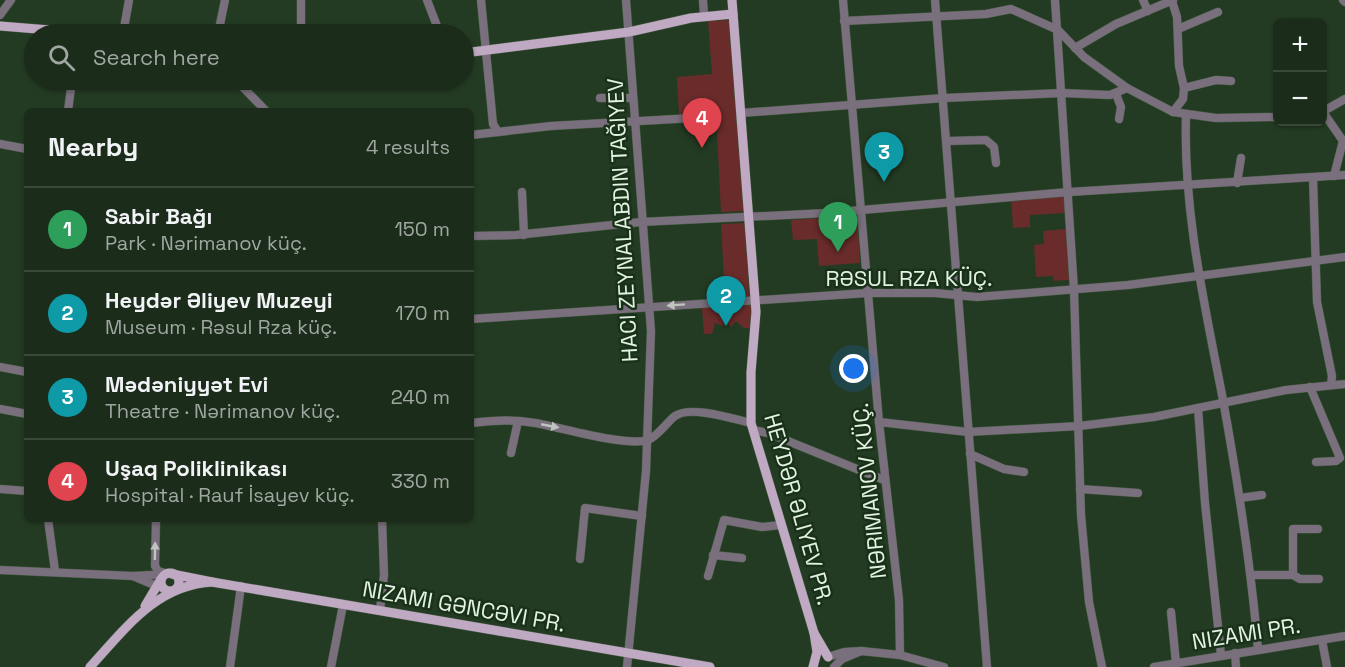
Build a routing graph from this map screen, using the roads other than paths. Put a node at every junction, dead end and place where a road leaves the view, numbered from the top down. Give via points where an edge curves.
1 (10, 0) edge
2 (129, 0) edge
3 (225, 0) edge
4 (301, 0) edge
5 (427, 0) edge
6 (481, 0) edge
7 (626, 0) edge
8 (703, 0) edge
9 (732, 0) edge
10 (843, 0) edge
11 (935, 0) edge
12 (1009, 0) edge
13 (1055, 0) edge
14 (1143, 0) edge
15 (1172, 0) edge
16 (1011, 9) junction
17 (1148, 11) junction
18 (1218, 12) dead end
19 (733, 14) junction
20 (0, 15) edge
21 (936, 15) junction
22 (704, 16) junction
23 (844, 21) junction
24 (125, 24) edge
25 (220, 24) edge
26 (301, 24) edge
27 (436, 24) edge
28 (0, 26) edge
29 (24, 28) edge
30 (1178, 29) junction
31 (1058, 30) junction
32 (629, 32) junction
33 (1074, 47) junction
34 (485, 51) junction
35 (474, 52) edge
36 (1060, 54) junction
37 (1231, 81) dead end
38 (1127, 88) junction
39 (1184, 88) junction
40 (71, 90) edge
41 (246, 90) edge
42 (1062, 93) junction
43 (1116, 93) junction
44 (600, 98) dead end
45 (633, 98) junction
46 (944, 98) junction
47 (1345, 99) edge
48 (851, 105) junction
49 (68, 108) edge
50 (263, 108) edge
51 (1327, 110) edge
52 (1173, 112) junction
53 (741, 113) junction
54 (1186, 115) junction
55 (711, 117) dead end
56 (1273, 117) edge
57 (1327, 118) edge
58 (1119, 119) dead end
59 (634, 123) junction
60 (498, 132) junction
61 (474, 135) edge
62 (947, 141) junction
63 (0, 144) edge
64 (24, 148) edge
65 (1241, 158) dead end
66 (996, 164) dead end
67 (1334, 176) junction
68 (1345, 176) edge
69 (1313, 178) junction
70 (1237, 183) junction
71 (1187, 185) junction
72 (522, 192) dead end
73 (1069, 192) junction
74 (952, 201) junction
75 (861, 210) junction
76 (749, 217) junction
77 (641, 222) junction
78 (524, 235) junction
79 (474, 236) edge
80 (1345, 257) edge
81 (1316, 260) junction
82 (1199, 278) junction
83 (1074, 290) junction
84 (868, 293) junction
85 (958, 296) junction
86 (755, 300) junction
87 (650, 307) junction
88 (474, 320) edge
89 (0, 367) edge
90 (24, 371) edge
91 (1345, 384) edge
92 (1331, 385) junction
93 (1310, 387) junction
94 (1223, 402) junction
95 (1198, 408) junction
96 (0, 409) edge
97 (24, 413) edge
98 (518, 421) junction
99 (879, 422) junction
100 (474, 423) edge
101 (752, 426) junction
102 (1079, 426) junction
103 (968, 432) junction
104 (648, 440) junction
105 (511, 453) dead end
106 (970, 454) junction
107 (1317, 462) dead end
108 (1024, 472) dead end
109 (884, 480) junction
110 (0, 489) edge
111 (1080, 489) junction
112 (24, 491) edge
113 (1138, 493) dead end
114 (1262, 495) dead end
115 (1240, 498) junction
116 (642, 516) junction
117 (48, 522) edge
118 (156, 522) edge
119 (382, 522) edge
120 (782, 525) junction
121 (1318, 530) dead end
122 (713, 555) junction
123 (741, 558) dead end
124 (580, 559) dead end
125 (0, 570) edge
126 (55, 571) junction
127 (1252, 575) junction
128 (1293, 575) junction
129 (133, 576) junction
130 (708, 576) dead end
131 (165, 578) junction
132 (1319, 579) dead end
133 (212, 582) junction
134 (240, 586) junction
135 (169, 590) junction
136 (343, 605) junction
137 (380, 610) junction
138 (1171, 612) dead end
139 (141, 613) junction
140 (814, 633) junction
141 (1345, 636) edge
142 (1322, 640) junction
143 (1258, 649) junction
144 (861, 651) junction
145 (1235, 653) junction
146 (628, 654) junction
147 (900, 655) junction
148 (1221, 655) junction
149 (828, 657) junction
150 (1176, 663) junction
151 (815, 665) edge
152 (90, 667) edge
153 (230, 667) edge
154 (331, 667) edge
155 (627, 667) edge
156 (710, 667) edge
157 (833, 667) edge
158 (944, 667) edge
159 (987, 667) edge
160 (1102, 667) edge
161 (1158, 667) edge
162 (1236, 667) edge
163 (1326, 667) edge

1 - 20 street
2 - 24 street
3 - 25 street
4 - 26 street
5 - 27 street
6 - 34 street
7 - 32 street
8 - 22 street
9 - 19 main road, HEYDƏR ƏLIYEV PR.
10 - 23 street, NƏRIMANOV KÜÇ.
11 - 21 street
12 - 16 street
13 - 31 street
14 - 17 street
15 - 17 street
15 - 30 street
16 - 21 street
16 - 31 street
17 - 33 street
18 - 30 street
19 - 22 main road
19 - 53 main road, HEYDƏR ƏLIYEV PR.
21 - 23 street
21 - 46 street
22 - 32 main road
23 - 48 street, NƏRIMANOV KÜÇ.
28 - 29 main road
30 - 39 street
31 - 33 street
31 - 36 street
32 - 34 main road
32 - 45 street
33 - 36 street via 1067,45
33 - 38 street
34 - 35 main road
34 - 60 street via 493,124
36 - 42 street
37 - 39 street via 1216,80
38 - 43 street
38 - 52 street
39 - 52 street via 1183,99
40 - 49 street
41 - 50 street
42 - 43 street
42 - 46 street
42 - 73 street
43 - 58 street via 1121,107
44 - 45 street
45 - 59 street
46 - 48 street
46 - 62 street
47 - 51 street
48 - 53 street
48 - 75 street, NƏRIMANOV KÜÇ.
52 - 54 street
53 - 76 main road, HEYDƏR ƏLIYEV PR.
54 - 56 street
54 - 71 street
55 - 59 street
57 - 67 street via 1343,141
59 - 60 street
59 - 77 street
60 - 61 street
62 - 66 street via 986,140 994,147
62 - 74 street
63 - 64 street
65 - 70 street
67 - 68 street
67 - 69 street
69 - 70 street
69 - 81 street
70 - 71 street
71 - 73 street
71 - 82 street
72 - 78 street
73 - 74 street
73 - 83 street
74 - 75 street
74 - 85 street
75 - 76 street
75 - 84 street, NƏRIMANOV KÜÇ.
76 - 77 street
76 - 86 main road, HEYDƏR ƏLIYEV PR.
77 - 78 street
77 - 87 street
78 - 79 street
80 - 81 street, RƏSUL RZA KÜÇ.
81 - 82 street, RƏSUL RZA KÜÇ.
81 - 92 street via 1318,311
82 - 83 street, RƏSUL RZA KÜÇ.
82 - 94 street
83 - 85 street, RƏSUL RZA KÜÇ.
83 - 102 street
84 - 85 street, RƏSUL RZA KÜÇ.
84 - 86 street, RƏSUL RZA KÜÇ.
84 - 99 street, NƏRIMANOV KÜÇ.
85 - 103 street
86 -> 87 street, RƏSUL RZA KÜÇ.
86 - 101 main road, HEYDƏR ƏLIYEV PR.
87 - 88 street, RƏSUL RZA KÜÇ.
87 - 104 street
89 - 90 street
91 - 92 street
92 - 93 street
93 - 94 street
93 - 107 street via 1340,458
94 - 95 street
94 - 115 street
95 - 102 street
95 - 148 street
96 - 97 street
98 - 100 street
98 -> 104 street via 613,438
98 - 105 street
99 - 103 street
99 - 109 street, NƏRIMANOV KÜÇ.
101 - 104 street via 713,414 685,412
101 - 109 street
101 - 120 main road, HEYDƏR ƏLIYEV PR.
102 - 103 street
102 - 111 street
103 - 106 street
104 - 116 street
106 - 108 street via 1004,469
106 - 159 street
109 - 147 street, NƏRIMANOV KÜÇ. via 899,600
110 - 112 street
111 - 113 street
111 - 160 street via 1087,588
114 - 115 street
115 - 127 street
116 - 124 street via 585,508
116 - 146 street
117 - 126 street
131 -> 118 street via 155,566
119 - 137 street via 384,582
120 - 122 street via 762,527 724,520
120 - 140 main road, HEYDƏR ƏLIYEV PR.
121 - 128 street via 1293,529
122 - 123 street
122 - 130 street
125 - 126 street
126 - 129 street
127 - 128 street
127 - 143 street
128 - 132 street
129 - 131 street
129 - 131 street
131 - 133 main road, NIZAMI GƏNCƏVI PR.
131 - 135 main road via 162,586
131 - 135 main road via 178,582
131 - 139 main road
133 - 134 main road, NIZAMI GƏNCƏVI PR.
133 - 135 main road
134 - 136 main road, NIZAMI GƏNCƏVI PR.
134 - 153 street
135 - 139 main road
136 - 137 main road, NIZAMI GƏNCƏVI PR.
136 - 154 street
137 - 146 main road, NIZAMI GƏNCƏVI PR.
138 - 150 street
139 - 152 main road
140 - 149 main road
140 - 151 main road
141 - 142 street, NIZAMI PR.
142 - 143 street, NIZAMI PR.
142 - 163 street
143 - 145 street, NIZAMI PR.
144 - 147 street
144 - 149 street
144 - 157 street
145 - 148 street, NIZAMI PR.
145 - 162 street
146 - 155 street
146 - 156 main road, NIZAMI GƏNCƏVI PR.
147 - 158 street
148 - 150 street, NIZAMI PR.
149 - 151 main road via 822,657
149 - 157 main road
150 - 161 street, NIZAMI PR.

